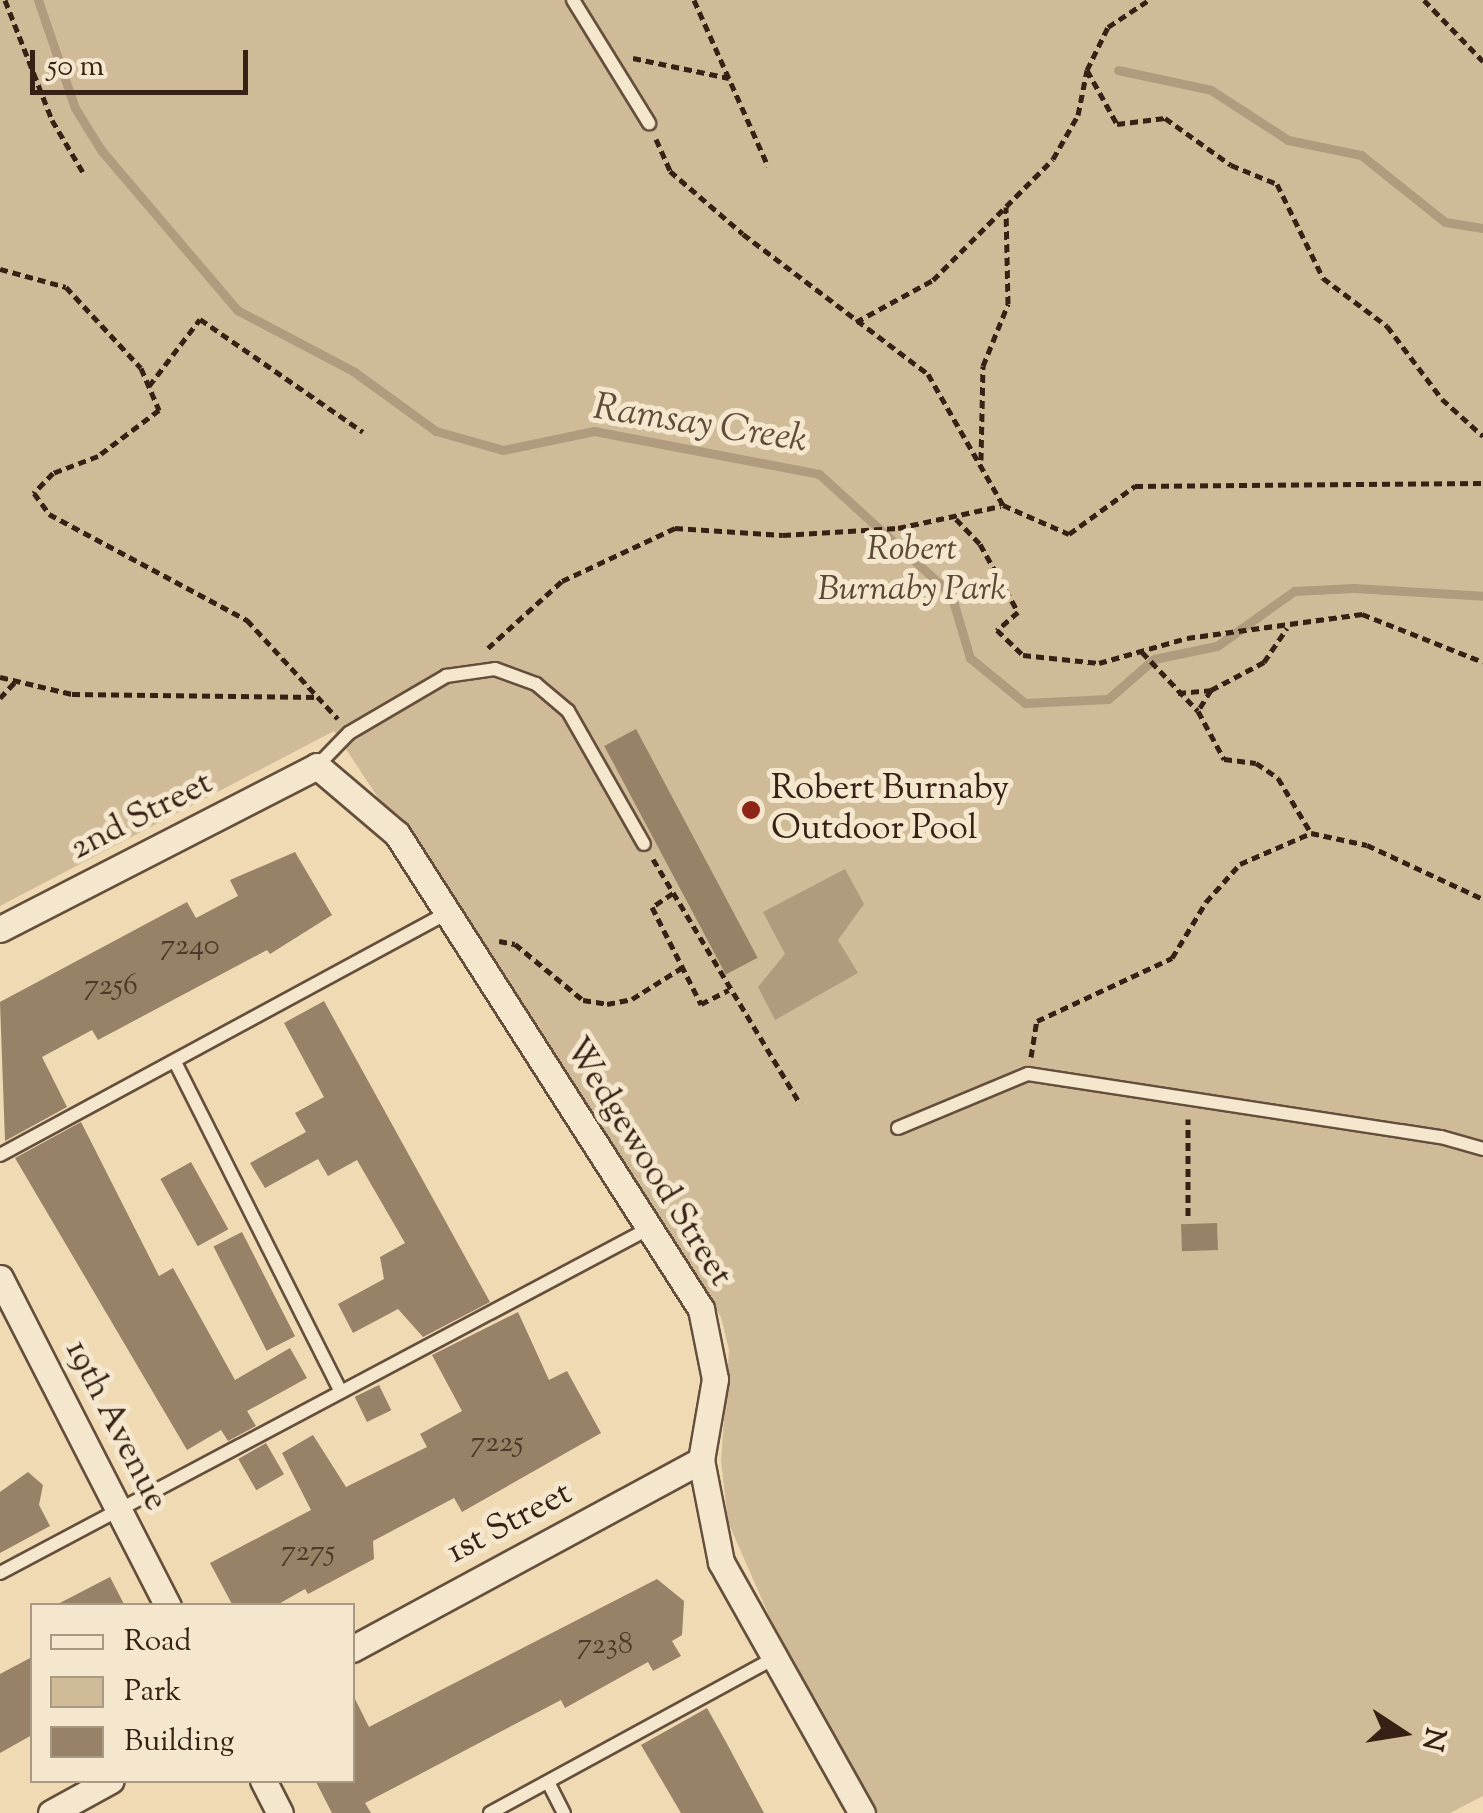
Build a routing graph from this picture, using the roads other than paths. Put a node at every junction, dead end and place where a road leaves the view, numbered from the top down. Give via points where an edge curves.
1 (574, 0) edge
2 (649, 123) road end
3 (317, 766) junction
4 (644, 844) road end
5 (447, 913) junction
6 (0, 930) edge
7 (176, 1062) junction
8 (898, 1128) dead end
9 (1483, 1149) edge
10 (0, 1155) edge
11 (650, 1228) junction
12 (0, 1278) edge
13 (341, 1392) junction
14 (701, 1460) junction
15 (118, 1510) junction
16 (0, 1573) edge
17 (166, 1603) edge
18 (355, 1648) edge
19 (774, 1658) junction
20 (548, 1782) junction
21 (106, 1783) edge
22 (265, 1783) edge
23 (51, 1813) edge
24 (280, 1813) edge
25 (490, 1813) edge
26 (564, 1813) edge
27 (862, 1813) edge

1 - 2 lane
3 - 4 lane via 349,733 446,676 509,672 559,701
3 - 5 street, Wedgewood Street via 397,834
3 - 6 street, 2nd Street
5 - 7 lane
5 - 11 street, Wedgewood Street
7 - 10 lane
7 - 13 lane
8 - 9 lane via 1028,1074
11 - 13 lane
11 - 14 street, Wedgewood Street via 701,1309 715,1379
12 - 15 street, 19th Avenue
13 - 15 lane
14 - 18 street, 1st Street
14 - 19 street, Wedgewood Street via 721,1562
15 - 16 lane
15 - 17 street, 19th Avenue
19 - 20 lane
19 - 27 street, Wedgewood Street
20 - 25 lane
20 - 26 lane
21 - 23 street
22 - 24 street

